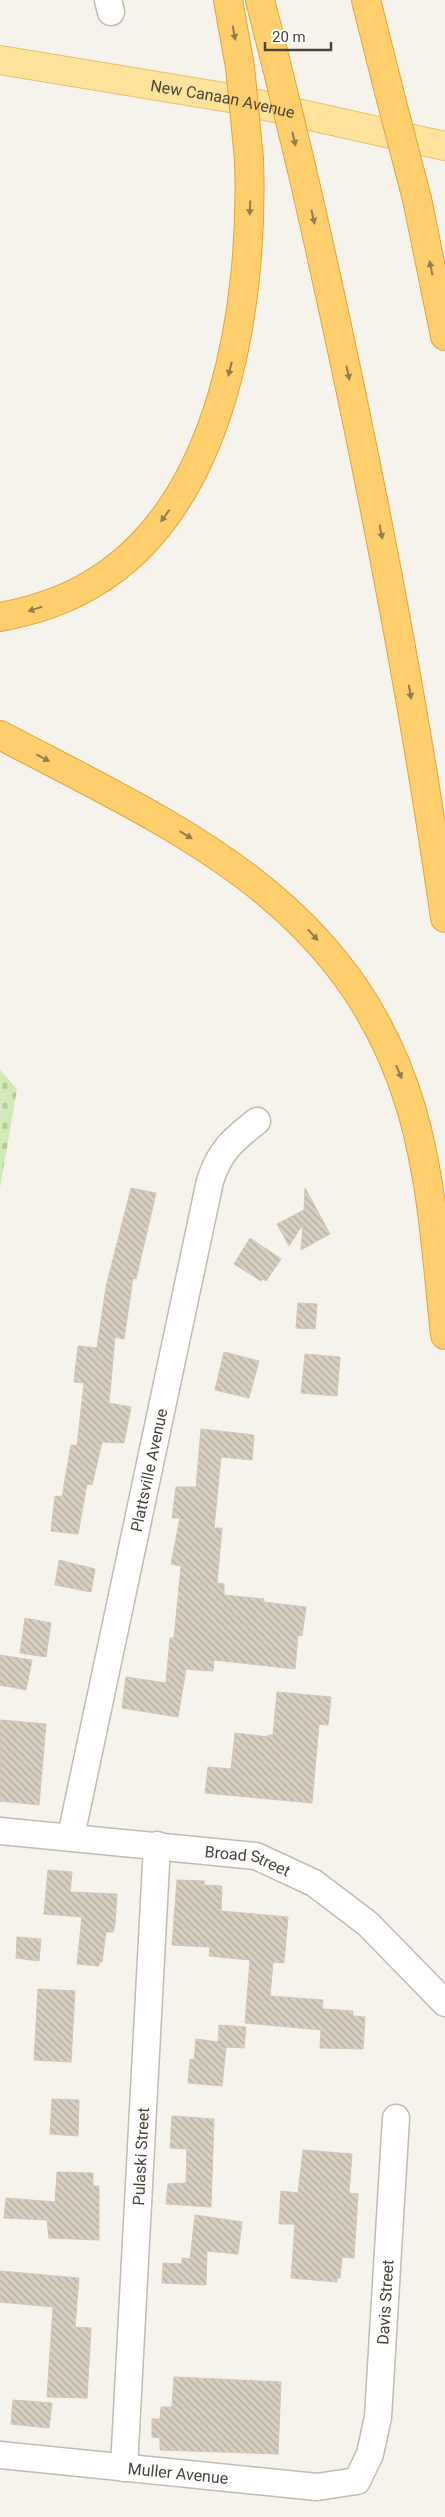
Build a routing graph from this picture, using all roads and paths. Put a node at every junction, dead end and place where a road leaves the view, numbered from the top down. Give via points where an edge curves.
1 (228, 0) edge
2 (260, 0) edge
3 (366, 0) edge
4 (0, 60) edge
5 (445, 146) edge
6 (445, 336) edge
7 (0, 617) edge
8 (0, 735) edge
9 (445, 918) edge
10 (257, 1120) dead end
11 (445, 1335) edge
12 (0, 1831) edge
13 (71, 1836) junction
14 (156, 1845) junction
15 (445, 2003) edge
16 (396, 2118) dead end
17 (0, 2455) edge
18 (124, 2468) junction
19 (357, 2481) joint

1 -> 7 highway, bridge via 240,67 249,159 246,273 233,356 206,441 166,516 119,566 53,603
2 -> 9 highway, bridge via 338,326 387,566
6 -> 3 highway, bridge via 417,199
4 - 5 main road, New Canaan Avenue via 230,98
8 -> 11 highway via 216,853 298,919 343,971 392,1056 413,1113 428,1181
10 - 13 street, Plattsville Avenue via 233,1140 217,1160 210,1181
12 - 13 street, Broad Street
13 - 14 street, Broad Street
14 - 15 street, Broad Street via 256,1856 314,1883 368,1924
14 - 18 street, Pulaski Street
16 - 19 street, Davis Street via 378,2418 370,2454
17 - 18 street, Muller Avenue
18 - 19 street, Muller Avenue via 317,2486

